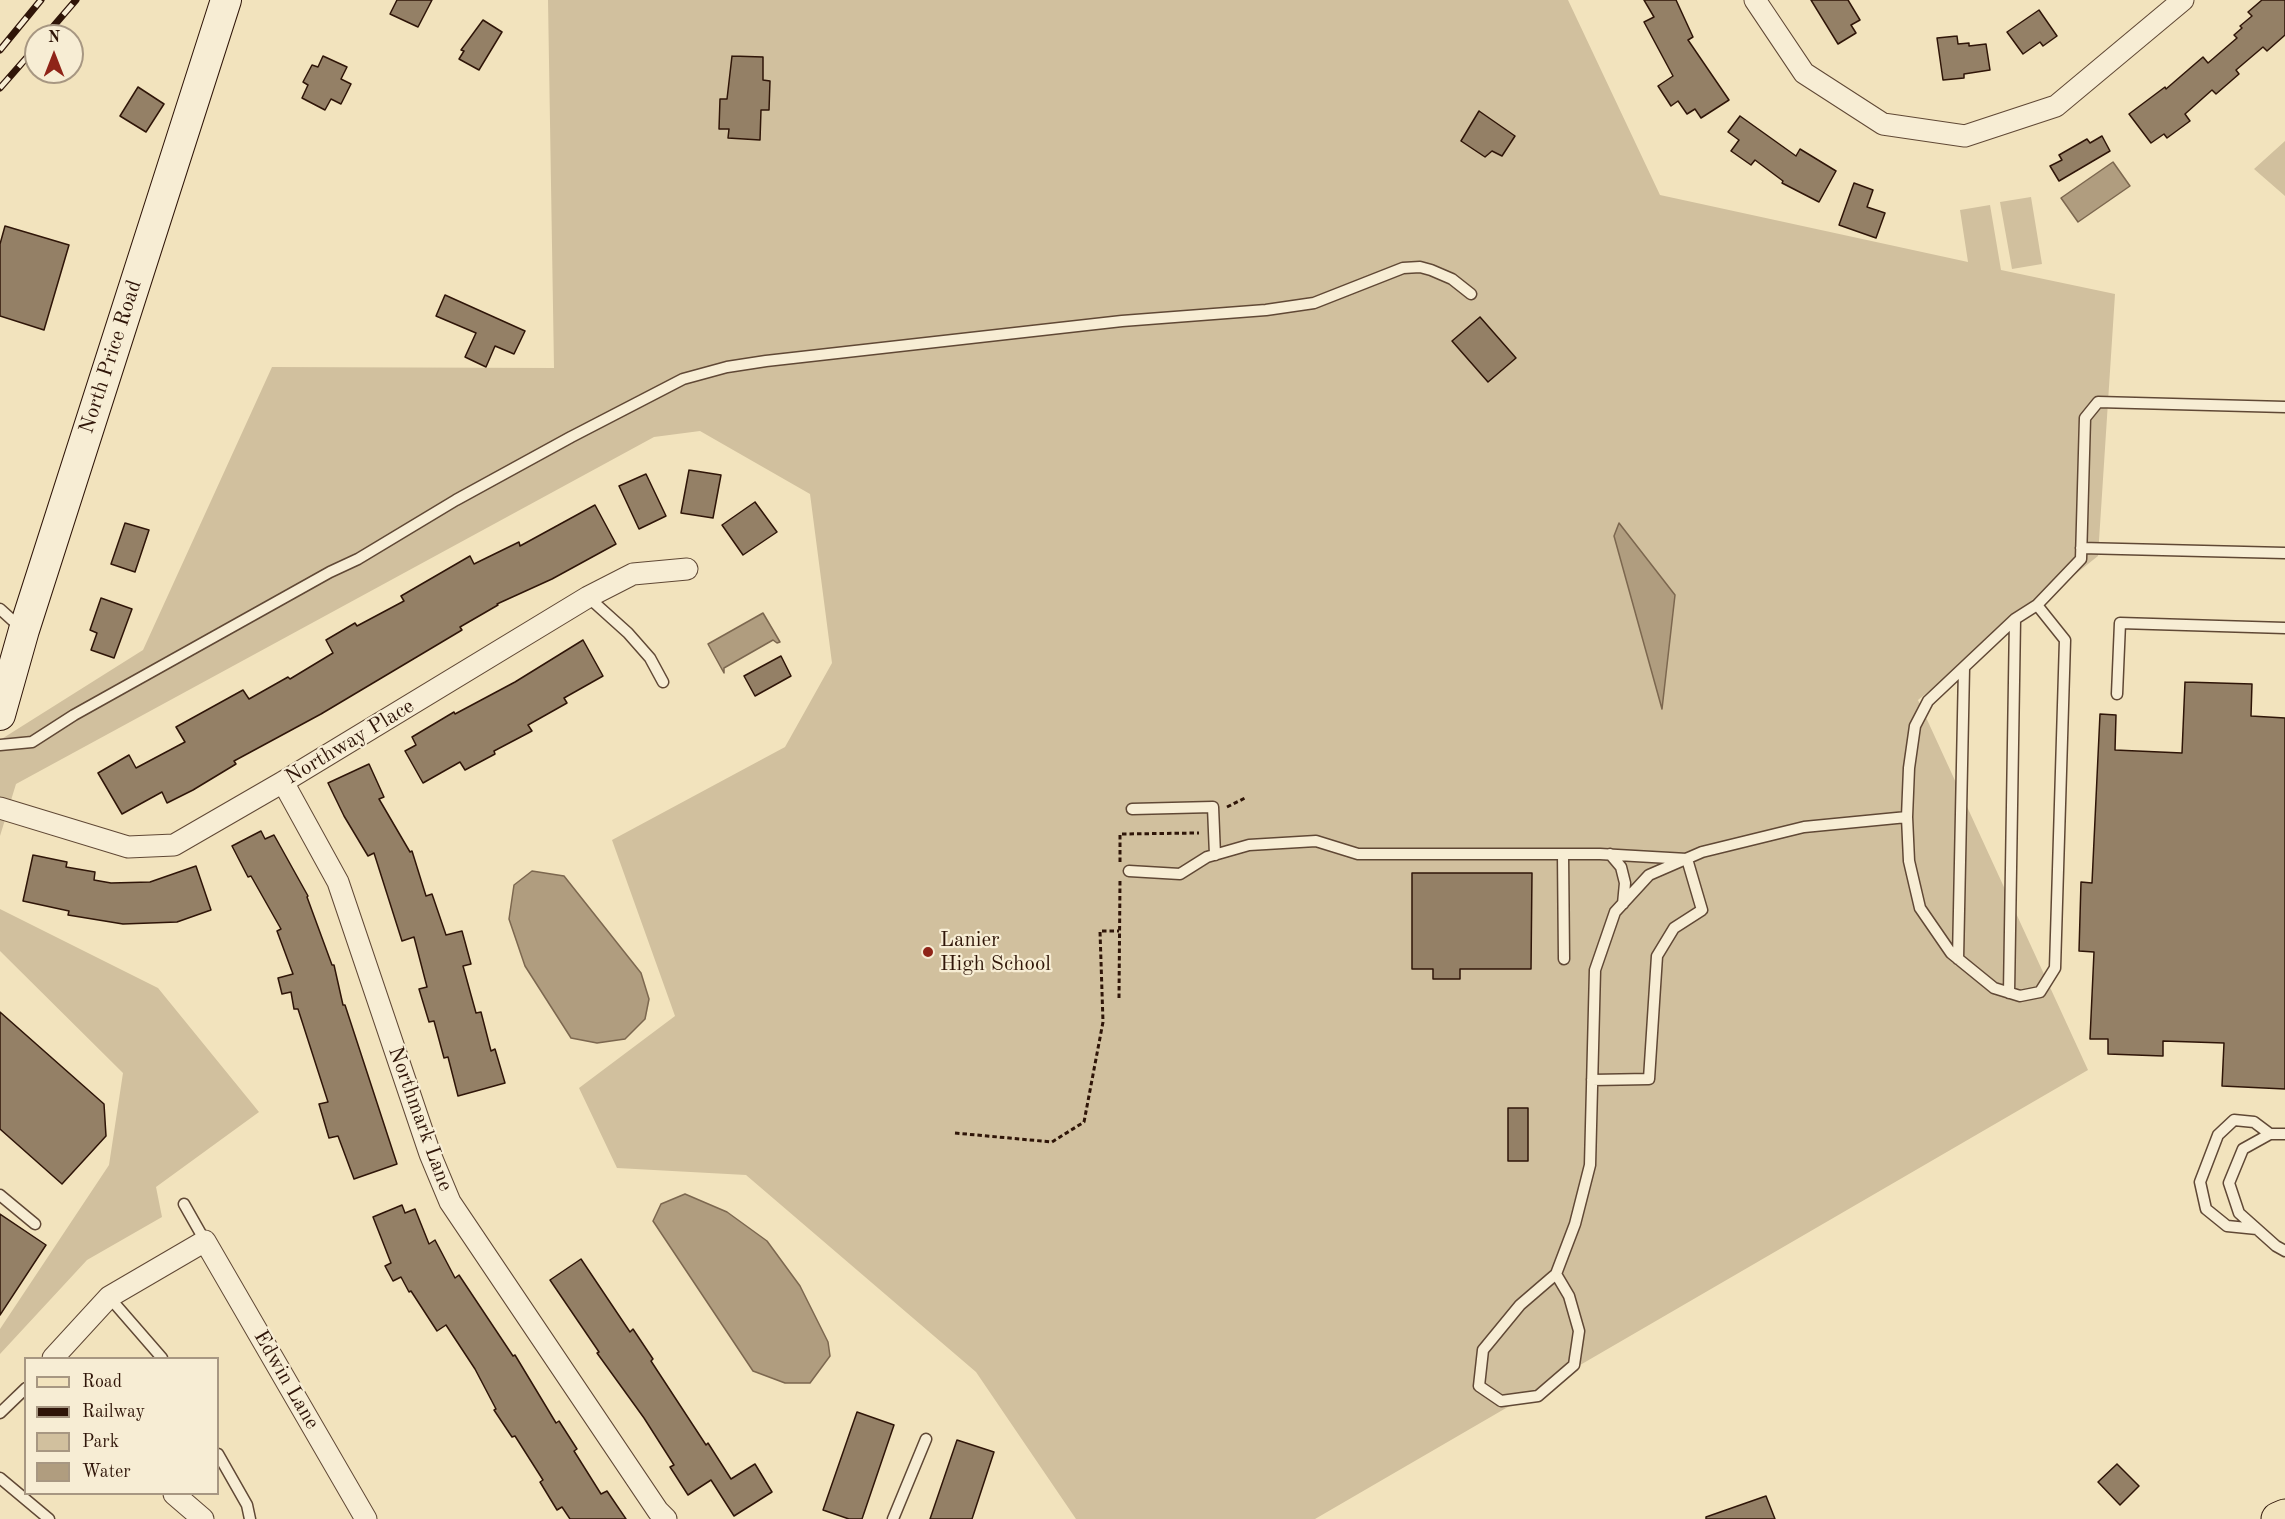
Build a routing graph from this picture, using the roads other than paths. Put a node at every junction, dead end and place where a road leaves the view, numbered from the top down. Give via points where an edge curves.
1 (226, 0) edge
2 (1755, 0) edge
3 (2183, 0) edge
4 (1471, 294) dead end
5 (2285, 408) edge
6 (2081, 548) junction
7 (2285, 553) edge
8 (687, 569) dead end
9 (588, 597) junction
10 (2037, 605) junction
11 (0, 609) edge
12 (2016, 620) junction
13 (2285, 628) edge
14 (24, 630) junction
15 (1964, 668) junction
16 (663, 681) dead end
17 (2117, 694) dead end
18 (0, 714) edge
19 (0, 745) edge
20 (283, 782) junction
21 (0, 808) edge
22 (1132, 809) dead end
23 (1907, 818) junction
24 (1563, 854) junction
25 (1610, 854) junction
26 (1215, 855) junction
27 (1687, 859) junction
28 (1129, 871) dead end
29 (1623, 904) junction
30 (1564, 959) dead end
31 (1958, 959) junction
32 (2009, 993) junction
33 (1592, 1080) junction
34 (2270, 1134) junction
35 (2285, 1134) edge
36 (0, 1195) edge
37 (184, 1204) dead end
38 (35, 1224) dead end
39 (2257, 1229) junction
40 (205, 1241) junction
41 (2285, 1251) edge
42 (1556, 1274) junction
43 (109, 1297) junction
44 (55, 1357) edge
45 (160, 1357) edge
46 (24, 1390) edge
47 (0, 1413) edge
48 (926, 1439) dead end
49 (219, 1456) edge
50 (0, 1478) edge
51 (175, 1495) edge
52 (2285, 1516) edge
53 (49, 1519) edge
54 (203, 1519) edge
55 (250, 1519) edge
56 (365, 1519) edge
57 (666, 1519) edge
58 (893, 1519) edge
59 (2278, 1519) edge

1 - 14 street, North Price Road
2 - 3 street via 1804,73 1883,124 1965,136 2056,106
4 - 19 lane via 1452,279 1431,270 1403,268 1314,303 766,361 683,380 456,500 32,742
5 - 6 lane via 2098,402 2085,418
6 - 7 lane
6 - 10 lane via 2081,559
8 - 9 street, Northway Place via 633,574
9 - 16 lane via 628,633 650,658
9 - 20 street, Northway Place
10 - 12 lane
10 - 32 lane via 2064,640 2055,968 2040,992 2020,996
11 - 14 lane
12 - 15 lane
12 - 32 lane
13 - 17 lane via 2120,623
14 - 18 street, North Price Road
15 - 23 lane via 1928,701 1915,726
15 - 31 lane
20 - 21 street, Northway Place via 174,844 128,847
20 - 57 street, Northmark Lane via 338,882 430,1154 450,1202
22 - 26 lane via 1213,807
23 - 27 lane via 1804,827
23 - 31 lane via 1909,861 1920,908
24 - 25 lane
24 - 26 lane via 1358,854 1316,842 1249,845
24 - 30 lane
25 - 27 lane
25 - 29 lane via 1622,867
26 - 28 lane via 1180,874
27 - 29 lane via 1649,875
27 - 33 lane via 1702,910 1674,928 1657,957 1649,1079
29 - 33 lane via 1615,912 1595,970
31 - 32 lane via 1994,988
33 - 42 lane via 1590,1165 1575,1224
34 - 35 lane
34 - 39 lane via 2243,1149 2229,1183 2239,1213
34 - 39 lane via 2254,1122 2234,1120 2218,1135 2200,1182 2206,1209 2227,1226
36 - 38 lane
37 - 40 lane
39 - 41 lane
40 - 43 street
40 - 56 street, Edwin Lane
42 - 42 lane via 1520,1305 1483,1350 1479,1386 1501,1401 1538,1396 1574,1365 1579,1331 1569,1296
43 - 44 street
43 - 45 lane
46 - 47 lane
48 - 58 lane
49 - 55 lane via 247,1505
50 - 53 lane
51 - 54 street
52 - 59 main road

